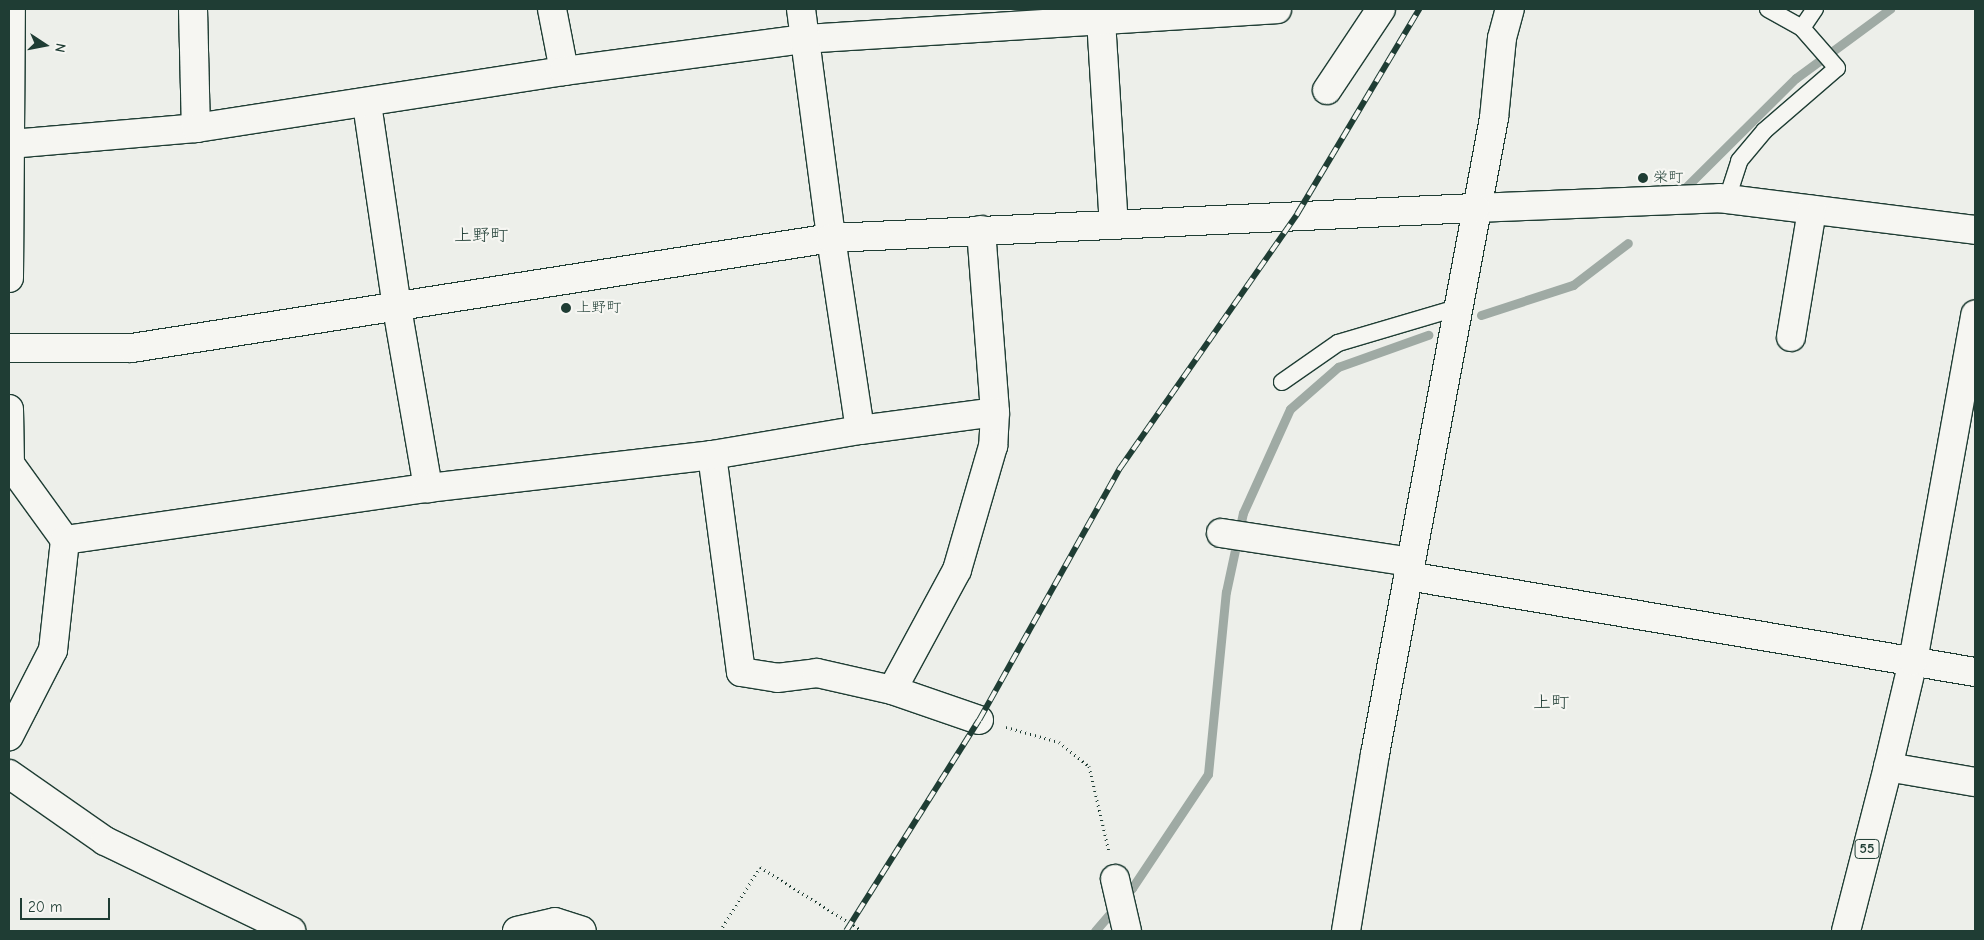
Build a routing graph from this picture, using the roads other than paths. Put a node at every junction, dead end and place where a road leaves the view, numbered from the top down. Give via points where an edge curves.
1 (11, 9) edge
2 (193, 9) edge
3 (552, 9) edge
4 (801, 9) edge
5 (1277, 9) edge
6 (1381, 9) edge
7 (1510, 9) edge
8 (1768, 9) edge
9 (1815, 9) edge
10 (1217, 10) edge
11 (1101, 20) junction
12 (1802, 28) junction
13 (804, 39) junction
14 (564, 71) junction
15 (1327, 90) dead end
16 (367, 104) junction
17 (196, 128) junction
18 (11, 144) junction
19 (1727, 199) junction
20 (1474, 208) junction
21 (1812, 210) junction
22 (1114, 224) junction
23 (981, 230) junction
24 (1975, 230) edge
25 (831, 238) junction
26 (9, 278) edge
27 (397, 308) junction
28 (1456, 308) junction
29 (1975, 315) edge
30 (1791, 337) dead end
31 (9, 348) edge
32 (1282, 382) dead end
33 (9, 409) edge
34 (995, 412) junction
35 (860, 430) junction
36 (712, 455) junction
37 (428, 488) junction
38 (1221, 533) dead end
39 (65, 540) junction
40 (1410, 569) junction
41 (1913, 661) junction
42 (1975, 672) edge
43 (892, 690) junction
44 (979, 720) road end
45 (9, 736) edge
46 (1888, 767) junction
47 (9, 774) edge
48 (1975, 782) edge
49 (1115, 879) road end
50 (1127, 927) edge
51 (291, 931) edge
52 (517, 931) edge
53 (582, 931) edge
54 (1346, 931) edge
55 (1846, 931) edge

1 - 18 street
2 - 17 street
3 - 14 street
4 - 13 street
5 - 10 street
6 - 15 street
7 - 20 street via 1502,38 1494,118
8 - 12 lane
9 - 12 lane
10 - 11 street
11 - 13 street
11 - 22 street
12 - 19 lane via 1837,68 1764,131 1739,161
13 - 14 street
13 - 25 street
14 - 16 street
16 - 17 street
16 - 27 street
17 - 18 street
18 - 26 street
19 - 20 street
19 - 21 street
20 - 22 street
20 - 28 street
21 - 24 street
21 - 30 street
22 - 23 street
23 - 25 street
23 - 34 street
25 - 27 street
25 - 35 street
27 - 31 street via 132,348
27 - 37 street
28 - 32 lane via 1338,343
28 - 40 street
29 - 41 street
33 - 39 street via 10,464
34 - 35 street
34 - 43 street via 993,446 957,570
35 - 36 street
36 - 37 street
36 - 43 street via 740,672 777,678 817,673
37 - 39 street
38 - 40 street
39 - 45 street via 53,650
40 - 41 street
40 - 54 street
41 - 42 street
41 - 46 street
43 - 44 street
46 - 48 street
46 - 55 street, 55
47 - 51 street via 105,841
49 - 50 street
52 - 53 street via 555,922

